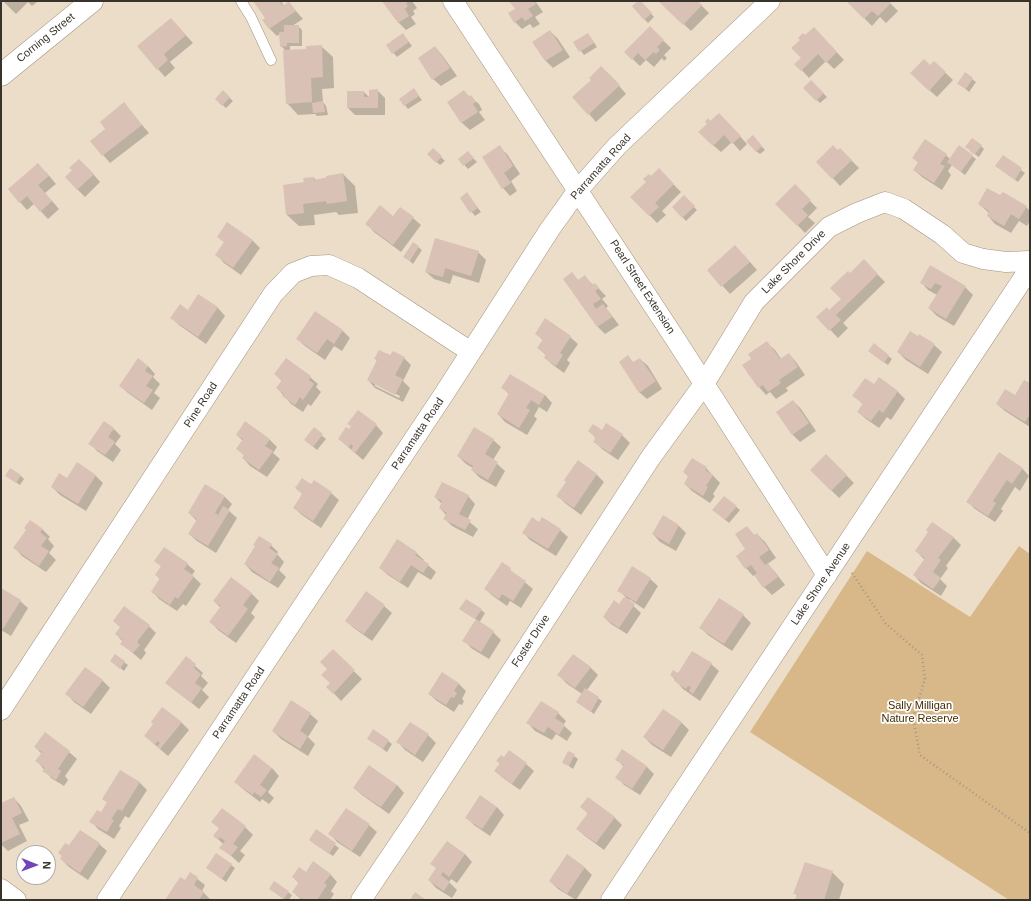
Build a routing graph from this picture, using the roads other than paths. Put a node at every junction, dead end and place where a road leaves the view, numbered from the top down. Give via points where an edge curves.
1 (92, 1) edge
2 (241, 1) edge
3 (454, 1) edge
4 (770, 1) edge
5 (271, 60) dead end
6 (1, 75) edge
7 (578, 190) junction
8 (1030, 261) edge
9 (1030, 268) edge
10 (471, 352) junction
11 (704, 384) junction
12 (827, 575) junction
13 (1, 710) edge
14 (1, 889) edge
15 (16, 900) edge
16 (107, 900) edge
17 (361, 900) edge
18 (611, 900) edge

1 - 6 street, Corning Street
2 - 5 lane
3 - 7 street, Pearl Street Extension
4 - 7 street, Parramatta Road via 617,146
7 - 10 street, Parramatta Road
7 - 11 street, Pearl Street Extension
8 - 11 street, Lake Shore Drive via 1006,262 983,259 963,252 904,209 885,202 829,228 754,302
9 - 12 street, Lake Shore Avenue
10 - 13 street, Pine Road via 358,278 328,265 311,266 293,273 273,294
10 - 16 street, Parramatta Road
11 - 12 street, Pearl Street Extension
11 - 17 street, Foster Drive via 650,457
12 - 18 street, Lake Shore Avenue
14 - 15 street

